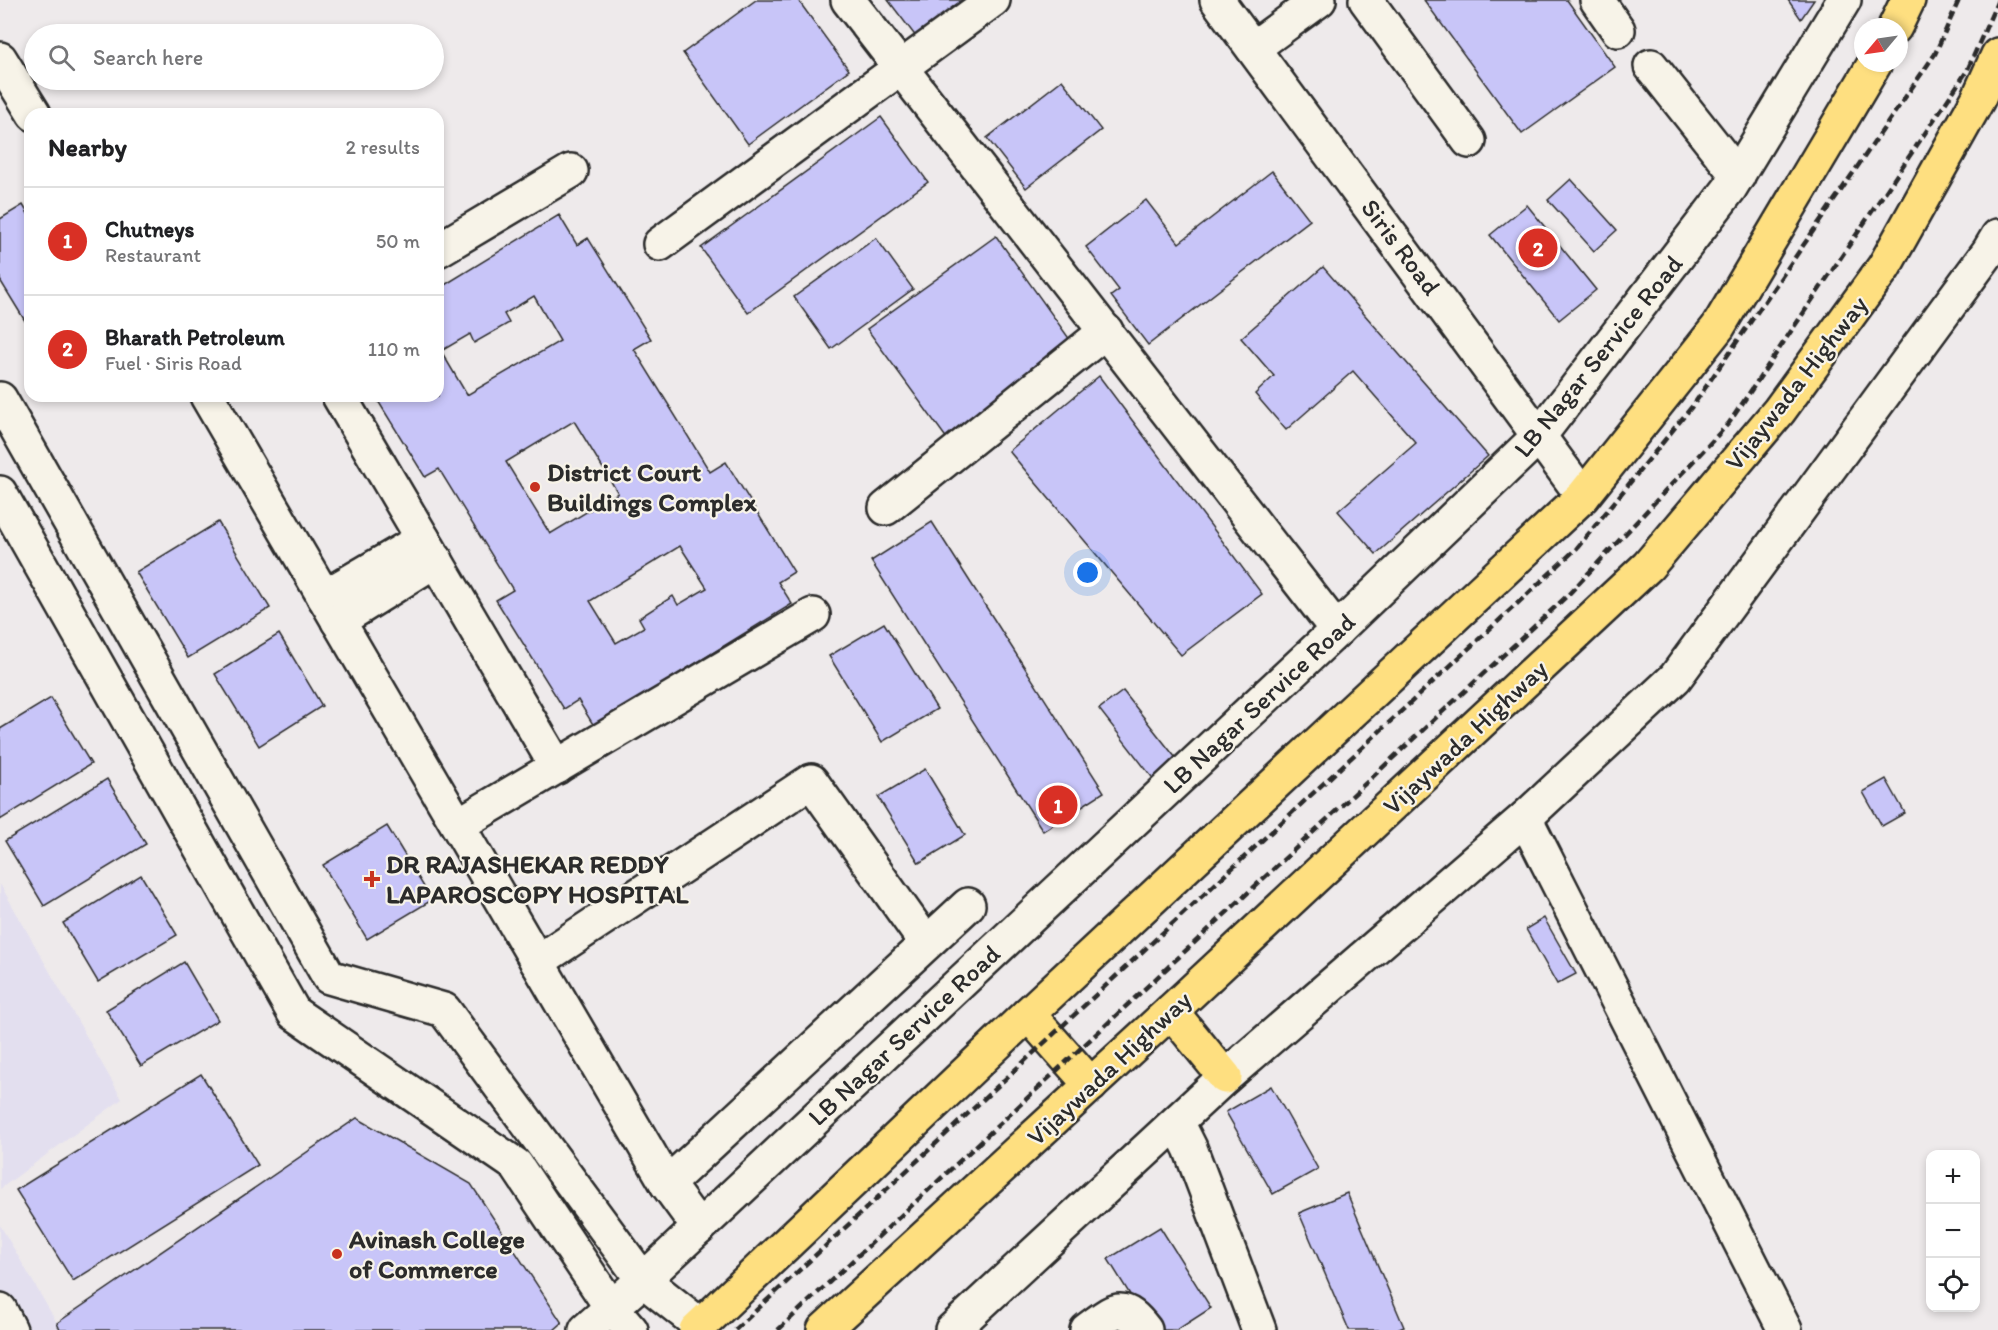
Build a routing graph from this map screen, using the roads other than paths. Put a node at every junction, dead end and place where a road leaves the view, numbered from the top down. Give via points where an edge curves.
1 (848, 0) edge
2 (993, 0) edge
3 (1217, 0) edge
4 (1319, 0) edge
5 (1366, 0) edge
6 (1597, 0) edge
7 (1844, 0) edge
8 (1908, 0) edge
9 (1899, 18) edge
10 (1618, 30) dead end
11 (1252, 48) junction
12 (1998, 55) edge
13 (0, 59) edge
14 (1651, 66) dead end
15 (900, 68) junction
16 (1870, 72) edge
17 (30, 108) edge
18 (1469, 141) dead end
19 (571, 171) dead end
20 (1738, 176) junction
21 (660, 244) dead end
22 (444, 246) edge
23 (1995, 249) edge
24 (1106, 331) junction
25 (0, 399) edge
26 (210, 402) edge
27 (343, 402) edge
28 (1540, 435) junction
29 (36, 462) junction
30 (0, 483) edge
31 (0, 493) edge
32 (1583, 496) junction
33 (886, 508) dead end
34 (429, 550) junction
35 (331, 609) junction
36 (813, 615) dead end
37 (1337, 630) junction
38 (557, 767) junction
39 (1525, 818) junction
40 (458, 825) junction
41 (968, 905) dead end
42 (926, 943) junction
43 (537, 962) junction
44 (1171, 1011) junction
45 (1028, 1014) junction
46 (1225, 1077) junction
47 (1091, 1085) junction
48 (1177, 1122) junction
49 (667, 1184) junction
50 (699, 1228) junction
51 (643, 1280) junction
52 (0, 1310) edge
53 (621, 1318) edge
54 (698, 1328) edge
55 (10, 1330) edge
56 (586, 1330) edge
57 (824, 1330) edge
58 (952, 1330) edge
59 (1087, 1330) edge
60 (1145, 1330) edge
61 (1259, 1330) edge
62 (1785, 1330) edge

1 - 15 street
2 - 15 street
3 - 11 street, Siris Road
4 - 11 street
5 - 18 street
6 - 10 street
7 - 20 street, LB Nagar Service Road
8 - 9 highway
11 - 28 street, Siris Road
12 - 44 highway, Vijaywada Highway via 1978,99 1884,267 1779,411 1648,566
13 - 17 street
14 - 20 street
15 - 21 street
15 - 24 street
16 - 32 highway via 1718,327
19 - 22 street
20 - 28 street, LB Nagar Service Road
23 - 39 street via 1675,678
24 - 33 street
24 - 37 street
25 - 29 street
26 - 35 street
27 - 34 street
28 - 32 street, Siris Road
28 - 37 street, LB Nagar Service Road
29 - 30 street
29 - 51 street via 329,977 444,1011
31 - 53 street via 294,1013 516,1165
32 - 45 highway
34 - 35 street
34 - 38 street
35 - 40 street
36 - 38 street
37 - 50 street, LB Nagar Service Road
38 - 40 street
39 - 46 street
39 - 62 street
40 - 43 street
41 - 42 street
42 - 43 street via 811,781
42 - 49 street
43 - 49 street
44 - 46 highway
44 - 47 highway, Vijaywada Highway
45 - 47 highway
45 - 54 highway
46 - 48 street
47 - 57 highway, Vijaywada Highway
48 - 58 street
48 - 61 street
49 - 50 street
50 - 51 street, LB Nagar Service Road
51 - 53 street, LB Nagar Service Road
51 - 54 street
52 - 55 street
53 - 56 street, LB Nagar Service Road
59 - 60 street via 1114,1311 1128,1311

